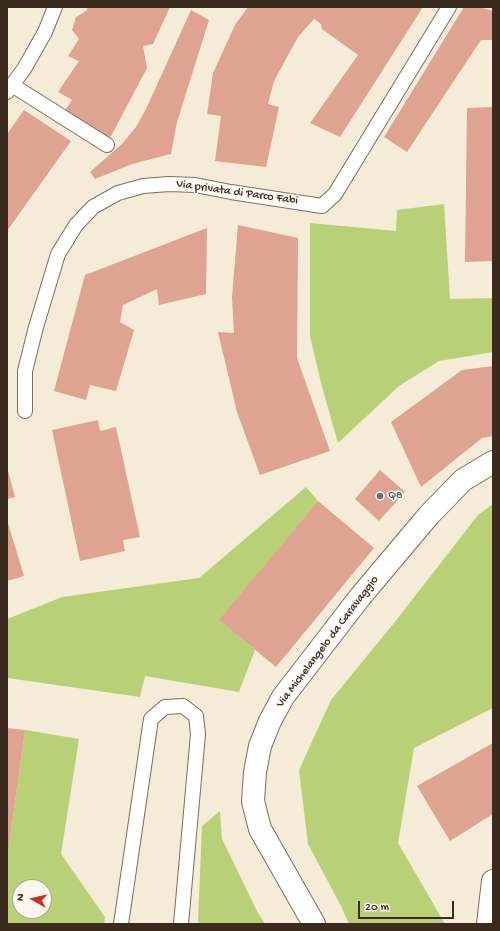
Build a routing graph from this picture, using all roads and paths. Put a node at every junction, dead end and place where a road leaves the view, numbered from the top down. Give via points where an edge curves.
1 (55, 7) edge
2 (449, 7) edge
3 (10, 88) edge
4 (107, 145) dead end
5 (25, 411) dead end
6 (493, 462) edge
7 (493, 881) edge
8 (121, 924) edge
9 (181, 924) edge
10 (314, 924) edge
11 (488, 924) edge

1 - 3 lane via 45,32
2 - 5 lane, Via privata di Parco Fabi via 335,194 322,206 195,185 170,184 143,186 118,194 93,207 76,225 58,254 25,371
3 - 4 lane
6 - 10 main road, Via Michelangelo da Caravaggio via 463,480 429,515 360,597 283,697 260,746 252,801 260,829
7 - 11 main road
8 - 9 lane via 151,719 165,707 182,706 196,716 198,734

